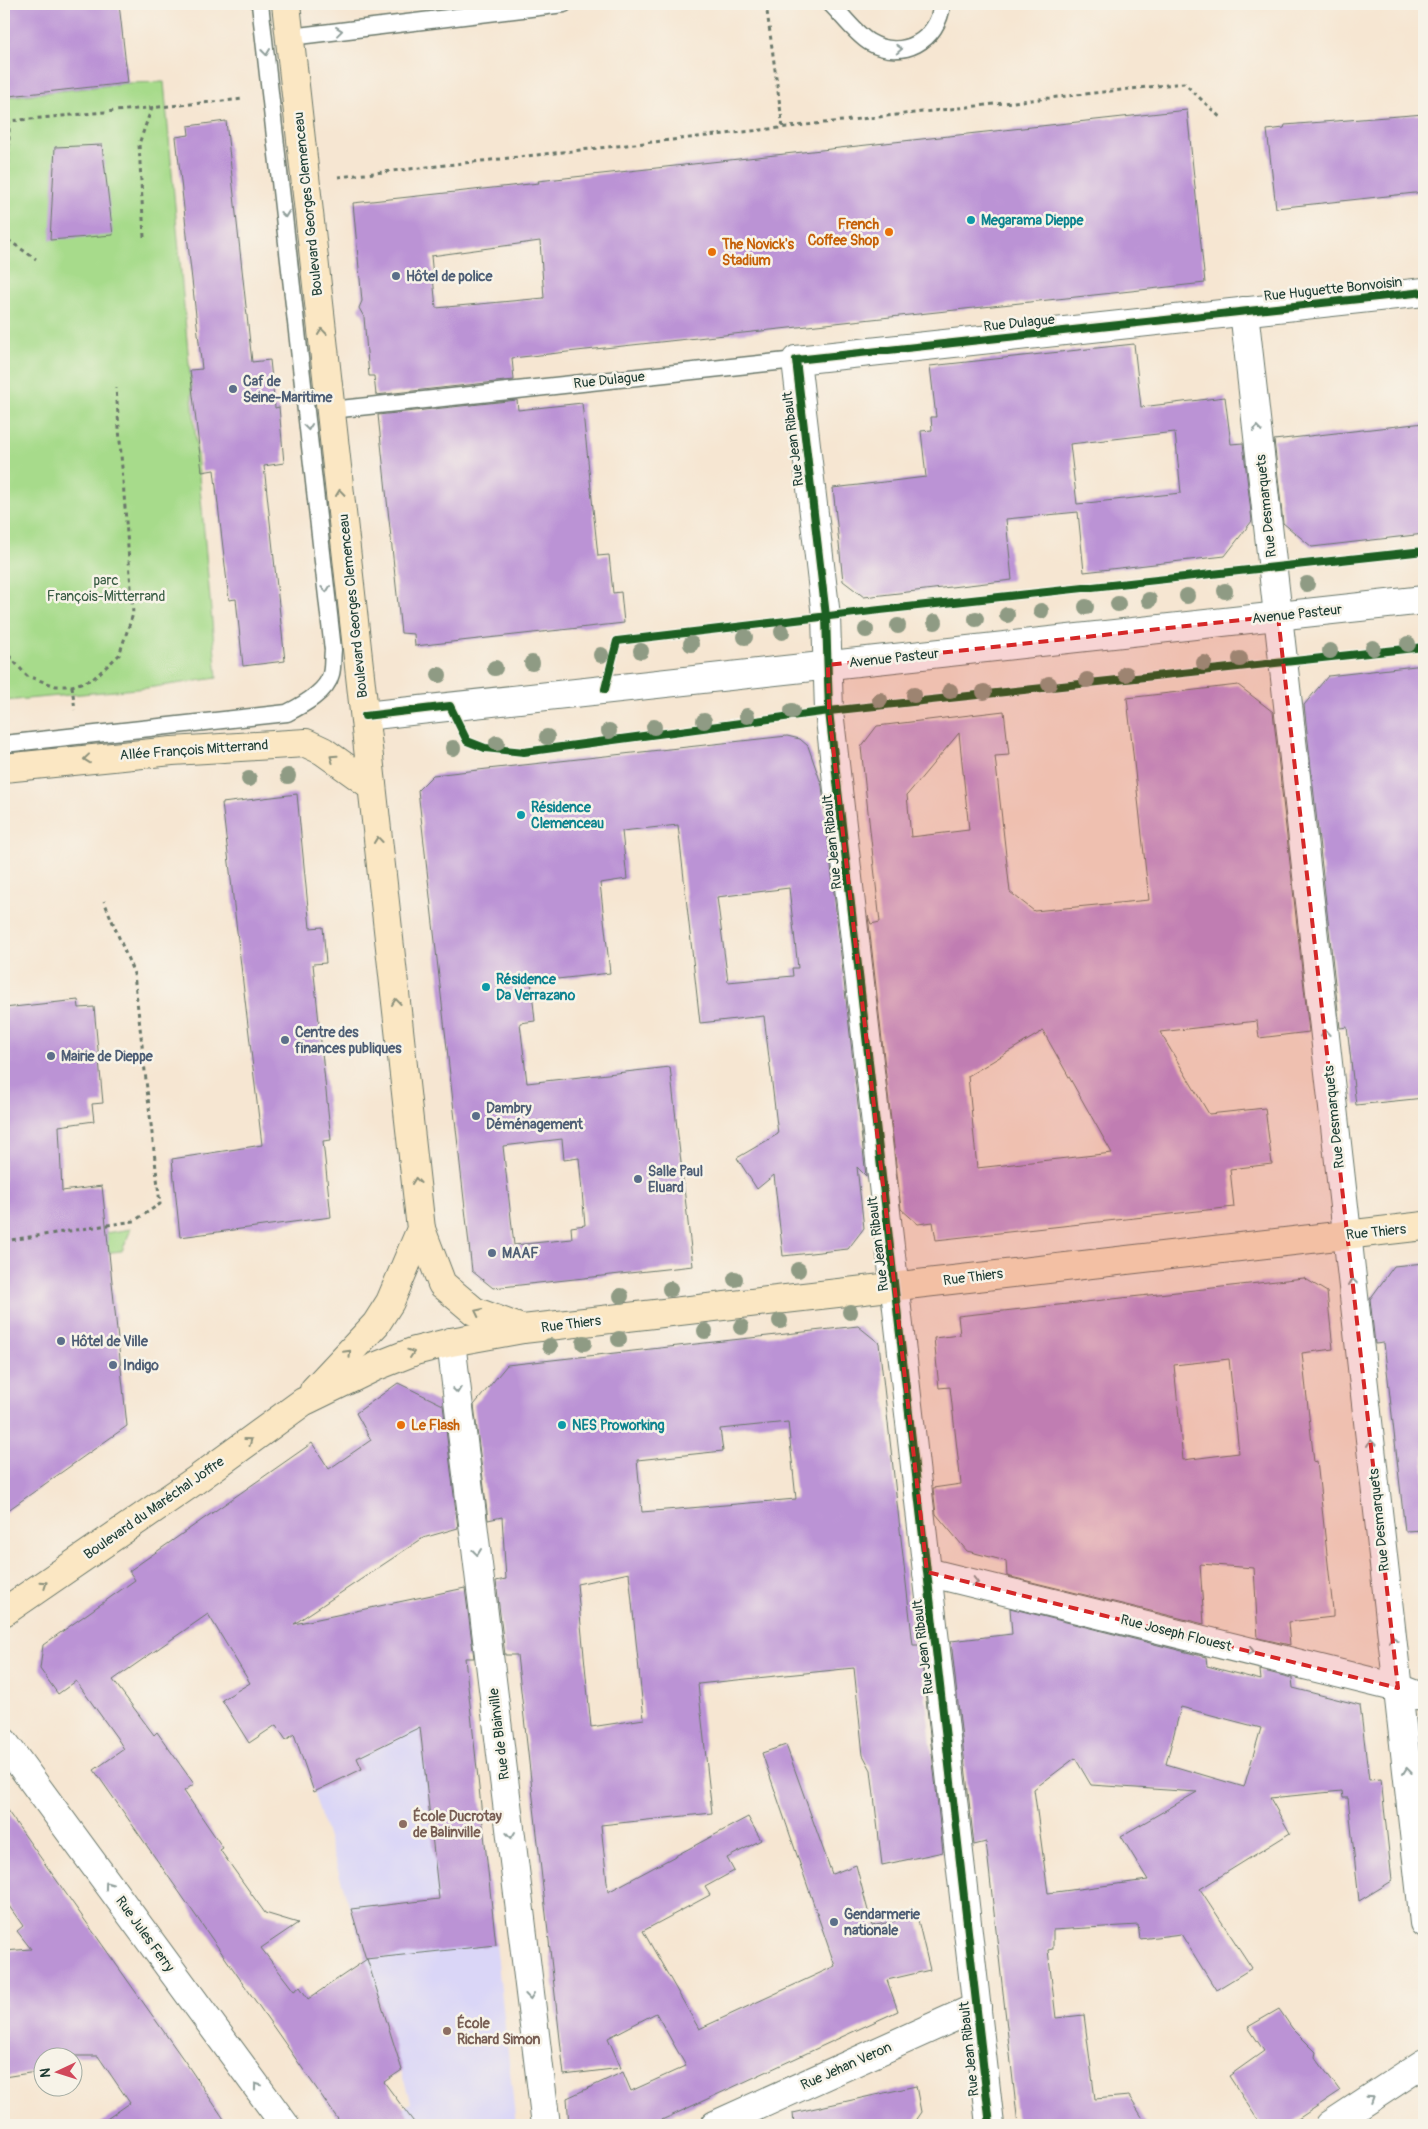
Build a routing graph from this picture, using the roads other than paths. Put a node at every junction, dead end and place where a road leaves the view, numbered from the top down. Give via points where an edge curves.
1 (260, 4) edge
2 (286, 4) edge
3 (564, 4) edge
4 (832, 4) edge
5 (942, 4) edge
6 (290, 37) junction
7 (1424, 292) edge
8 (1244, 311) junction
9 (796, 360) junction
10 (331, 410) junction
11 (1424, 600) edge
12 (1278, 616) junction
13 (828, 665) junction
14 (365, 716) junction
15 (4, 744) edge
16 (4, 768) edge
17 (372, 786) junction
18 (1424, 1226) edge
19 (421, 1229) junction
20 (1348, 1235) junction
21 (407, 1266) joint
22 (895, 1286) junction
23 (523, 1329) junction
24 (451, 1342) junction
25 (303, 1402) junction
26 (927, 1572) junction
27 (4, 1612) edge
28 (1398, 1688) junction
29 (1424, 1698) edge
30 (4, 1742) edge
31 (1424, 1924) edge
32 (977, 2007) junction
33 (1424, 2063) edge
34 (285, 2125) edge
35 (546, 2125) edge
36 (714, 2125) edge
37 (990, 2125) edge
38 (1330, 2125) edge

1 -> 15 lane via 332,640 331,675 323,688 310,699 287,712
2 - 6 main road, Boulevard Georges Clemenceau
6 -> 3 lane
4 -> 5 lane via 867,40 894,50 921,42 932,32 939,20
10 -> 6 main road, Boulevard Georges Clemenceau
7 - 8 street, Rue Huguette Bonvoisin
8 - 9 street, Rue Dulague
12 -> 8 street, Rue Desmarquets
9 - 10 lane, Rue Dulague
9 - 13 street, Rue Jean Ribault via 826,616
14 -> 10 main road, Boulevard Georges Clemenceau
11 - 12 street, Avenue Pasteur
12 - 13 street, Avenue Pasteur
20 -> 12 street, Rue Desmarquets
13 - 14 street, Avenue Pasteur
13 - 22 street, Rue Jean Ribault via 829,711
14 - 17 main road, Boulevard Georges Clemenceau
17 -> 16 main road, Allée François Mitterrand via 306,743 172,751
19 -> 17 main road, Boulevard Georges Clemenceau
18 - 20 main road, Rue Thiers
19 - 21 main road, Boulevard Georges Clemenceau
23 -> 19 main road, Rue Thiers via 474,1311 442,1284
20 - 22 main road, Rue Thiers
28 -> 20 street, Rue Desmarquets
25 -> 21 main road, Boulevard du Maréchal Joffre via 376,1324
22 - 23 main road, Rue Thiers
22 - 26 street, Rue Jean Ribault
23 - 24 main road, Rue Thiers
25 -> 24 main road, Boulevard du Maréchal Joffre via 377,1366 415,1351
24 -> 35 street, Rue de Blainville
27 -> 25 main road, Boulevard du Maréchal Joffre
26 -> 28 street, Rue Joseph Flouest
26 - 32 street, Rue Jean Ribault
28 - 29 street, Rue Joseph Flouest
31 -> 28 street, Rue Desmarquets
34 -> 30 street, Rue Jules Ferry
32 - 36 street, Rue Jehan Veron
32 - 37 street, Rue Jean Ribault
38 -> 33 street

